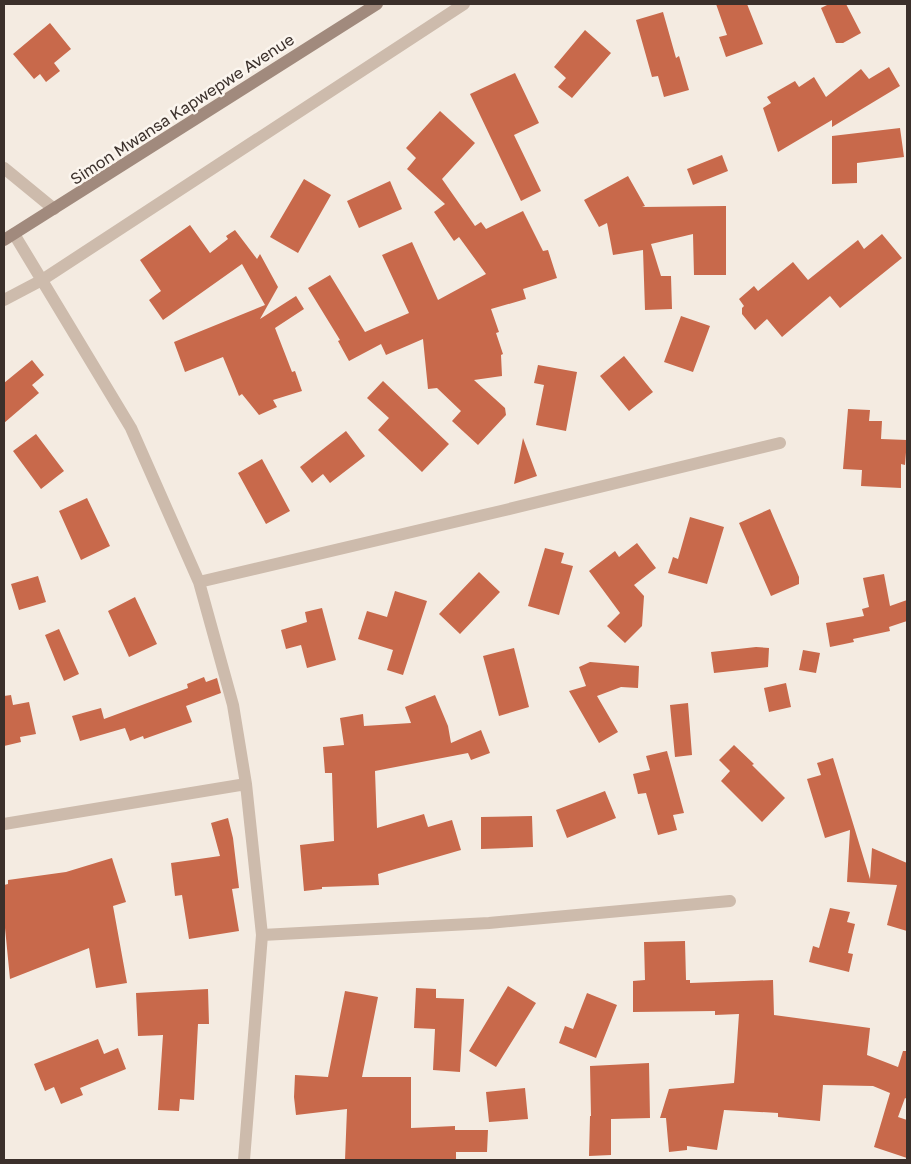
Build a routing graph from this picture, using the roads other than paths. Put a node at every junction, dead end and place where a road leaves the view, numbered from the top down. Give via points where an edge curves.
1 (377, 4) edge
2 (464, 4) edge
3 (4, 168) edge
4 (54, 210) junction
5 (9, 237) edge
6 (42, 280) junction
7 (4, 300) edge
8 (780, 442) dead end
9 (199, 582) junction
10 (246, 784) junction
11 (4, 824) edge
12 (730, 901) dead end
13 (262, 935) junction
14 (244, 1160) edge

1 - 4 main road, Simon Mwansa Kapwepwe Avenue
2 - 6 street
3 - 4 street
4 - 5 main road, Simon Mwansa Kapwepwe Avenue
5 - 6 street
6 - 7 street
6 - 9 street via 131,428
8 - 9 street
9 - 10 street via 233,705
10 - 11 street
10 - 13 street
12 - 13 street via 489,923
13 - 14 street

